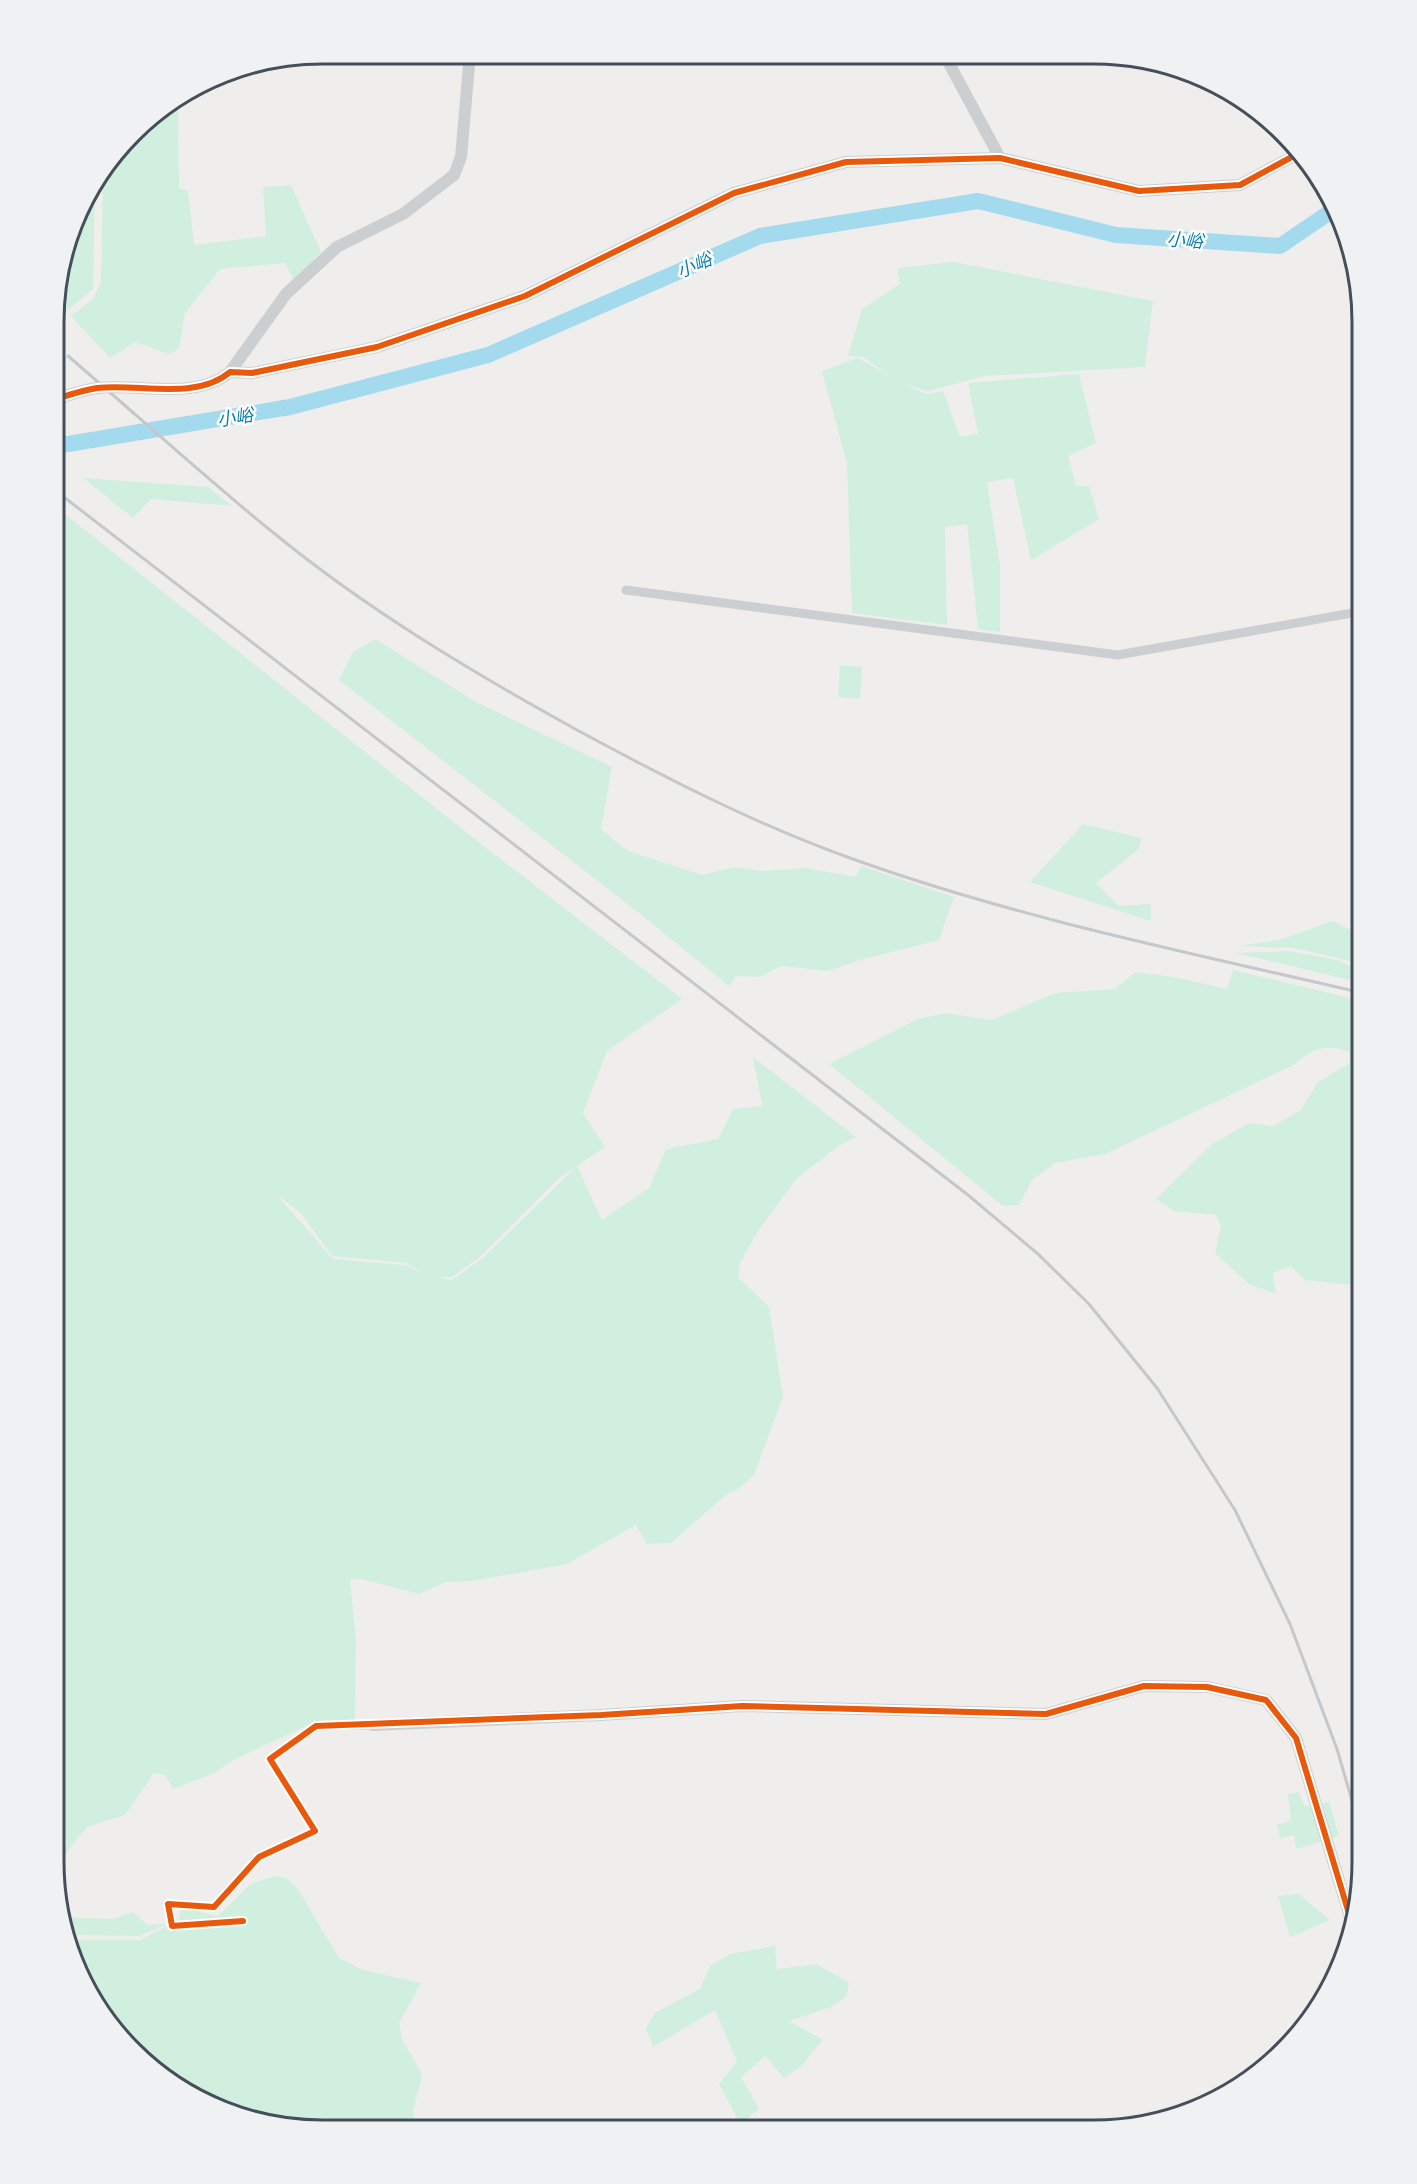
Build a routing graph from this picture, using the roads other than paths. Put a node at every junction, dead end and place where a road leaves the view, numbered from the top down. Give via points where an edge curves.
1 (469, 64) edge
2 (949, 64) edge
3 (1293, 157) edge
4 (1000, 158) junction
5 (230, 372) junction
6 (64, 397) edge
7 (626, 590) dead end
8 (1352, 613) edge
9 (373, 1725) joint
10 (1348, 1910) edge
11 (243, 1921) dead end

1 - 5 street via 461,157 454,175 403,214 338,247 286,294
2 - 4 street
3 - 4 street via 1240,185 1139,191
4 - 5 street via 846,162 734,193 525,296 377,347 252,373
5 - 6 street via 219,381 190,388 97,388
7 - 8 street via 1118,655
9 - 10 street via 742,1706 1046,1714 1144,1686 1207,1687 1266,1700 1296,1738
9 - 11 street via 316,1726 270,1759 315,1831 259,1857 214,1907 168,1904 172,1926

